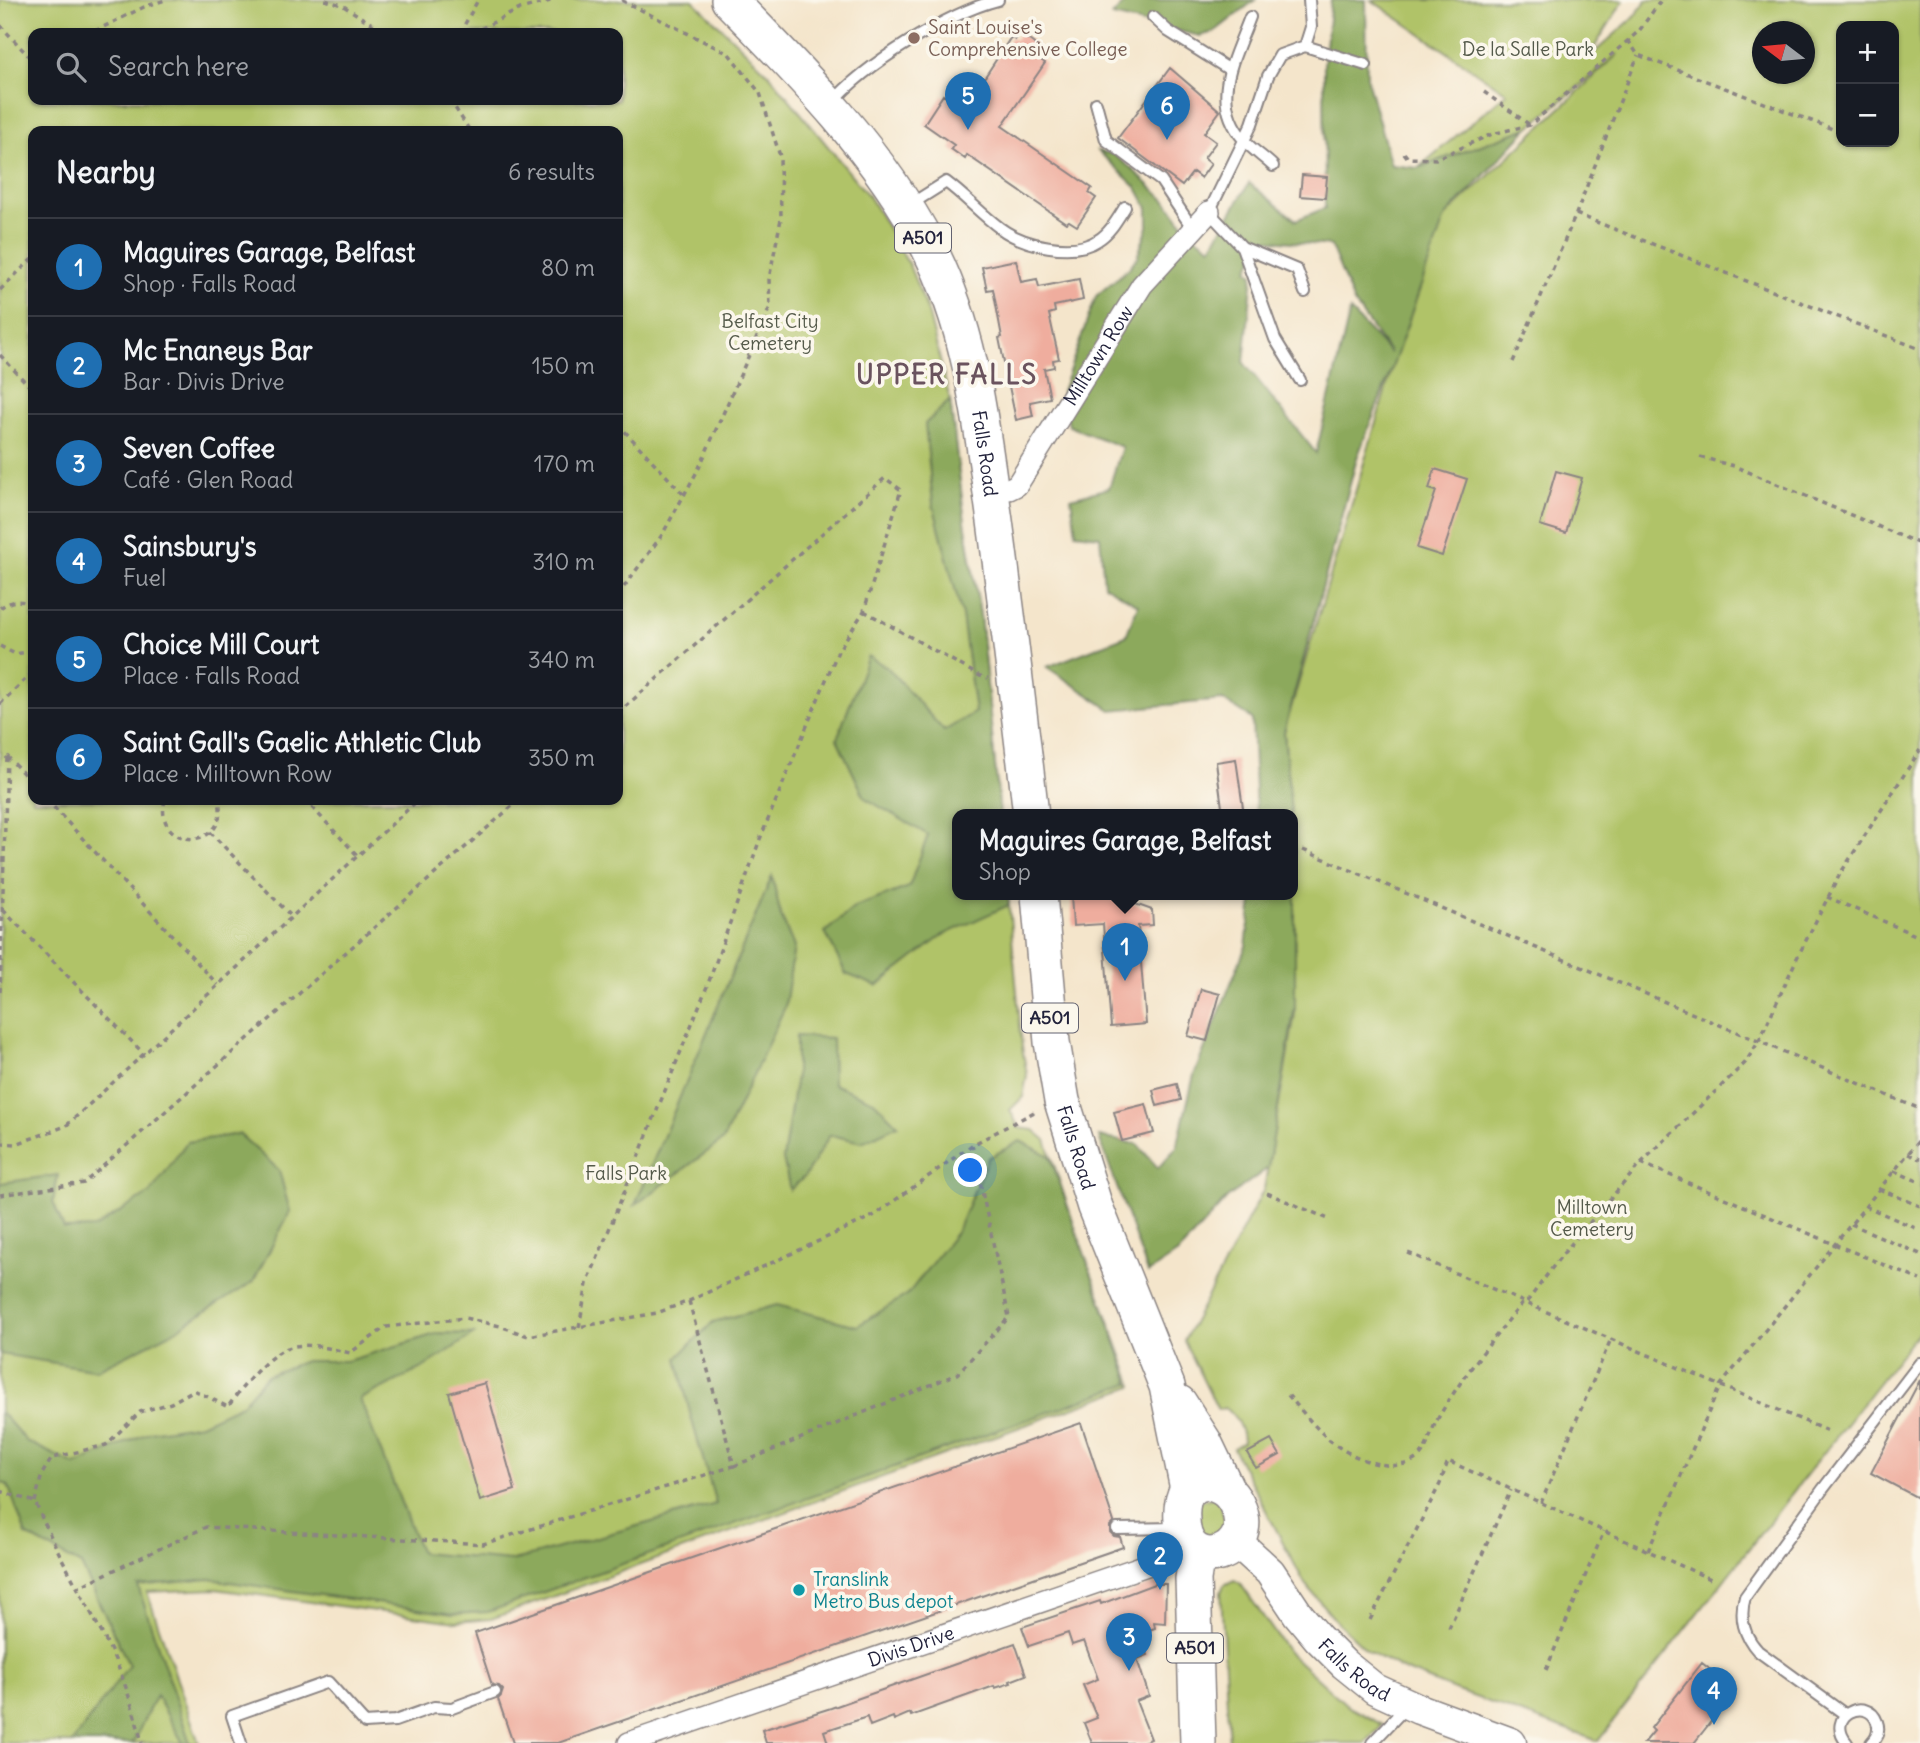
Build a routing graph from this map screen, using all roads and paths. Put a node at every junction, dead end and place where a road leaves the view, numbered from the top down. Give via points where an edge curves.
1 (166, 0) edge
2 (325, 0) edge
3 (478, 0) edge
4 (554, 0) edge
5 (621, 0) edge
6 (729, 0) edge
7 (998, 0) edge
8 (1309, 0) edge
9 (1661, 0) edge
10 (1153, 17) dead end
11 (1250, 17) dead end
12 (0, 25) edge
13 (101, 28) edge
14 (378, 28) edge
15 (463, 28) edge
16 (482, 28) edge
17 (1628, 40) junction
18 (1305, 46) junction
19 (1638, 55) junction
20 (28, 56) edge
21 (1366, 65) dead end
22 (1230, 70) junction
23 (1485, 92) dead end
24 (1096, 103) dead end
25 (453, 105) edge
26 (830, 106) junction
27 (1531, 125) junction
28 (467, 126) edge
29 (1836, 130) edge
30 (1244, 140) junction
31 (1404, 153) dead end
32 (1273, 166) dead end
33 (1125, 206) dead end
34 (906, 207) junction
35 (1209, 212) junction
36 (1577, 214) junction
37 (1193, 229) junction
38 (1242, 247) junction
39 (28, 263) edge
40 (0, 290) edge
41 (1305, 292) dead end
42 (1920, 349) edge
43 (0, 355) edge
44 (1513, 362) dead end
45 (1300, 380) dead end
46 (28, 385) edge
47 (623, 430) edge
48 (1700, 457) dead end
49 (990, 492) junction
50 (684, 495) junction
51 (1920, 544) edge
52 (623, 588) edge
53 (28, 603) edge
54 (0, 608) edge
55 (864, 611) junction
56 (0, 646) edge
57 (28, 651) edge
58 (28, 677) edge
59 (991, 679) dead end
60 (0, 704) edge
61 (623, 709) edge
62 (1920, 750) edge
63 (28, 780) edge
64 (52, 805) edge
65 (164, 805) edge
66 (220, 805) edge
67 (310, 805) edge
68 (413, 805) edge
69 (513, 805) edge
70 (1030, 809) edge
71 (6, 817) junction
72 (0, 822) edge
73 (210, 832) junction
74 (1303, 850) dead end
75 (358, 856) junction
76 (1827, 897) junction
77 (1039, 900) edge
78 (2, 909) junction
79 (292, 917) junction
80 (1920, 937) edge
81 (1, 956) edge
82 (218, 985) junction
83 (0, 992) edge
84 (1759, 1041) junction
85 (144, 1054) junction
86 (1062, 1101) junction
87 (1920, 1110) edge
88 (1920, 1139) edge
89 (0, 1143) edge
90 (972, 1145) junction
91 (1908, 1154) junction
92 (1920, 1159) edge
93 (1641, 1163) junction
94 (1894, 1171) junction
95 (1920, 1182) edge
96 (1880, 1189) junction
97 (1267, 1193) dead end
98 (0, 1195) edge
99 (1865, 1206) junction
100 (1920, 1206) edge
101 (1331, 1220) dead end
102 (1851, 1224) junction
103 (1920, 1230) edge
104 (1834, 1244) junction
105 (1408, 1253) dead end
106 (1920, 1254) edge
107 (1920, 1280) edge
108 (689, 1301) junction
109 (1526, 1301) junction
110 (579, 1326) junction
111 (1611, 1339) junction
112 (1920, 1363) edge
113 (1167, 1386) junction
114 (1720, 1386) junction
115 (1287, 1395) dead end
116 (1830, 1432) dead end
117 (734, 1466) junction
118 (1188, 1489) junction
119 (1226, 1489) junction
120 (1511, 1489) junction
121 (0, 1490) edge
122 (34, 1502) junction
123 (1541, 1503) junction
124 (1117, 1529) dead end
125 (1604, 1531) junction
126 (1237, 1542) junction
127 (1189, 1543) junction
128 (1648, 1551) junction
129 (1715, 1581) dead end
130 (76, 1588) junction
131 (1370, 1619) dead end
132 (1449, 1629) dead end
133 (1546, 1670) dead end
134 (495, 1692) dead end
135 (1409, 1704) junction
136 (1846, 1715) junction
137 (1456, 1733) edge
138 (650, 1740) edge
139 (1841, 1741) edge
140 (1873, 1742) edge
141 (142, 1743) edge
142 (241, 1743) edge
143 (629, 1743) edge
144 (1199, 1743) edge
145 (1371, 1743) edge
146 (1511, 1743) edge

1 - 13 path
2 - 14 path via 342,5
3 - 15 path
4 - 16 path via 520,9
5 - 50 path via 729,54 760,93 780,156 781,219 769,279 770,307
6 - 26 main road, Falls Road / A501
7 - 26 lane via 949,19 913,41 872,67
8 - 18 lane via 1311,27
9 - 17 path
10 - 22 lane
11 - 22 lane
12 - 20 path
17 - 19 path
17 - 27 path
18 - 21 lane
18 - 30 lane via 1280,55
19 - 29 path
19 - 36 path
22 - 30 lane via 1225,85 1228,116
23 - 27 path
24 - 37 lane via 1106,140 1161,181
25 - 28 path
26 - 34 main road, Falls Road / A501
27 - 31 path via 1492,134 1436,159 1408,158
30 - 32 lane
30 - 35 lane
33 - 34 lane via 1099,240 1084,247 1056,249 1001,229 946,182
34 - 49 main road, Falls Road / A501 via 946,283 963,332
35 - 37 street, Milltown Row
35 - 38 lane
36 - 42 path
36 - 44 path
37 - 49 street, Milltown Row via 1142,285 1017,485
38 - 41 lane via 1297,270
38 - 45 lane via 1275,339
39 - 40 path
43 - 46 path
47 - 50 path
48 - 51 path via 1734,466
49 - 70 main road, Falls Road / A501
50 - 52 path via 662,535
53 - 54 path via 17,600
55 - 59 path
55 - 61 path via 901,490 885,478
55 - 110 path via 838,651 760,839 708,985 587,1284
56 - 57 path via 15,654
58 - 60 path
62 - 76 path
63 - 71 path via 7,757
64 - 82 path
65 - 73 path via 163,817 173,832 190,839
66 - 73 path via 219,819
67 - 75 path
68 - 75 path
69 - 98 path via 84,1183
71 - 72 path
71 - 78 path
73 - 79 path
74 - 84 path
75 - 79 path
76 - 80 path
76 - 84 path
77 - 86 main road, Falls Road / A501
78 - 81 path
78 - 85 path
79 - 82 path
81 - 83 path
82 - 85 path
84 - 87 path
84 - 93 path via 1745,1063
85 - 89 path via 66,1126 16,1144
86 - 90 path
86 - 113 main road, Falls Road / A501 via 1095,1207
88 - 91 path
90 - 108 path via 873,1216
90 - 117 path via 1009,1317 957,1374
91 - 92 path
91 - 94 path
93 - 104 path
93 - 109 path
94 - 95 path
94 - 96 path
96 - 99 path
96 - 100 path
97 - 101 path
99 - 102 path
99 - 103 path
102 - 104 path
102 - 106 path
104 - 107 path
104 - 114 path
105 - 109 path
108 - 110 path via 657,1312
108 - 117 path
109 - 111 path
109 - 115 path via 1486,1347 1416,1460 1384,1465 1334,1444
110 - 122 path via 528,1336 465,1318 442,1319 386,1328 350,1353 318,1346 288,1348 244,1382 228,1406 194,1390 140,1412 106,1445 52,1458
111 - 114 path
111 - 123 path
112 - 136 lane via 1823,1489 1745,1597 1742,1608 1751,1643
113 - 118 main road, Falls Road / A501
113 - 119 main road, Falls Road / A501 via 1198,1431
114 - 116 path
114 - 128 path
117 - 130 path via 483,1544 206,1527
118 - 119 main road via 1203,1482
118 - 127 main road, A501 via 1181,1508
119 - 126 main road, A501 via 1242,1519
120 - 123 path
120 - 131 path via 1448,1461
120 - 132 path
121 - 122 path
122 - 130 path
123 - 125 path
124 - 127 lane
125 - 128 path
125 - 133 path
126 - 127 main road via 1210,1555
126 - 135 main road, Falls Road via 1270,1572 1298,1614 1344,1664 1375,1689
127 - 138 street, Divis Drive via 1173,1556
127 - 144 main road, A501
128 - 129 path
130 - 141 path via 125,1684
134 - 142 lane via 452,1708 434,1707 395,1721 365,1723 328,1682 232,1716
135 - 137 main road, Falls Road
135 - 145 lane
136 - 139 lane via 1840,1725
136 - 140 lane via 1857,1709 1870,1713 1878,1730
137 - 146 main road, Falls Road
138 - 143 street, Divis Drive

